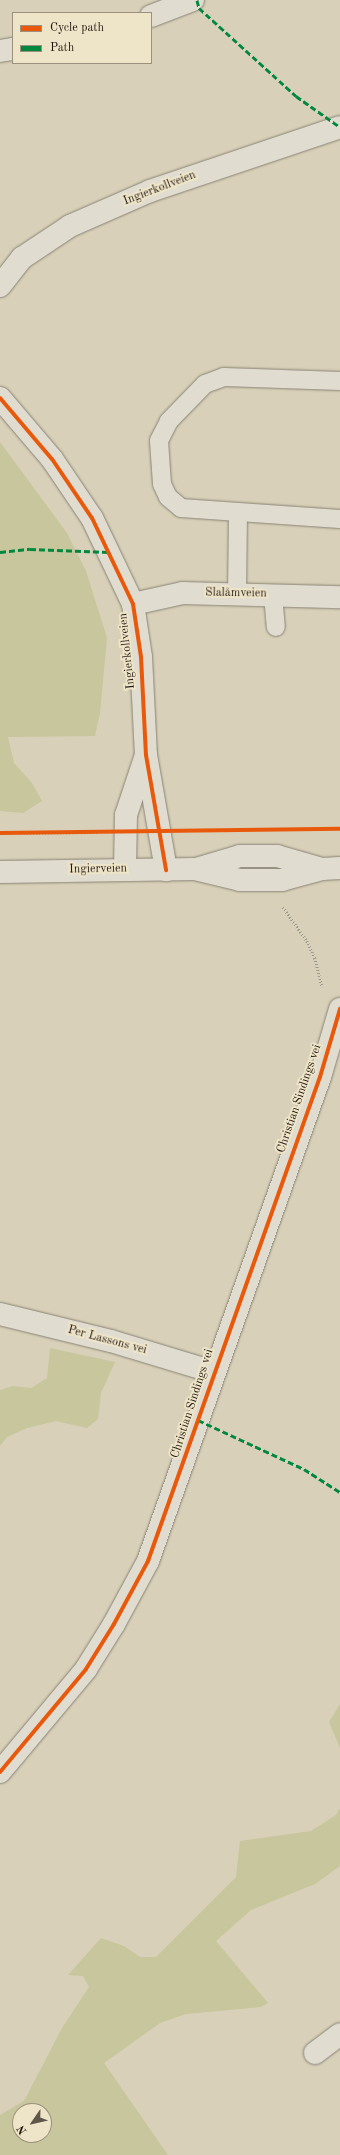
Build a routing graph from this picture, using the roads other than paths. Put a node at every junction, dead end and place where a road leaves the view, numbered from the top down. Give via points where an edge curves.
1 (192, 0) edge
2 (152, 16) edge
3 (12, 49) edge
4 (0, 51) edge
5 (340, 127) edge
6 (0, 286) edge
7 (340, 382) edge
8 (0, 398) edge
9 (238, 514) junction
10 (340, 519) edge
11 (237, 594) junction
12 (273, 595) junction
13 (340, 597) edge
14 (133, 604) junction
15 (276, 626) dead end
16 (146, 755) junction
17 (331, 868) edge
18 (124, 870) junction
19 (166, 870) junction
20 (0, 872) edge
21 (340, 1009) edge
22 (335, 1044) edge
23 (0, 1314) edge
24 (214, 1372) junction
25 (0, 1772) edge
26 (340, 2034) edge
27 (315, 2053) dead end

1 - 2 street
3 - 4 street
5 - 6 street, Ingierkollveien via 150,191 70,226 22,258
7 - 9 lane via 224,377 205,384 169,421 159,441 162,484 168,497 181,508
8 - 14 street, Ingierkollveien via 52,459 92,518
9 - 10 lane
9 - 11 lane
11 - 12 street, Slalåmveien
11 - 14 street, Slalåmveien via 183,593
12 - 13 street, Slalåmveien
12 - 15 lane
14 - 16 street, Ingierkollveien via 141,657
16 - 18 street, Ingierkollveien via 126,815
16 - 19 street, Ingierkollveien
17 - 19 street, Ingierveien via 282,880 240,880 195,869
18 - 19 street, Ingierveien
18 - 20 street, Ingierveien
21 - 22 street, Christian Sindings vei
22 - 24 street, Christian Sindings vei
23 - 24 street, Per Lassons vei via 111,1341
24 - 25 street, Christian Sindings vei via 162,1526 133,1591 86,1669
26 - 27 street

